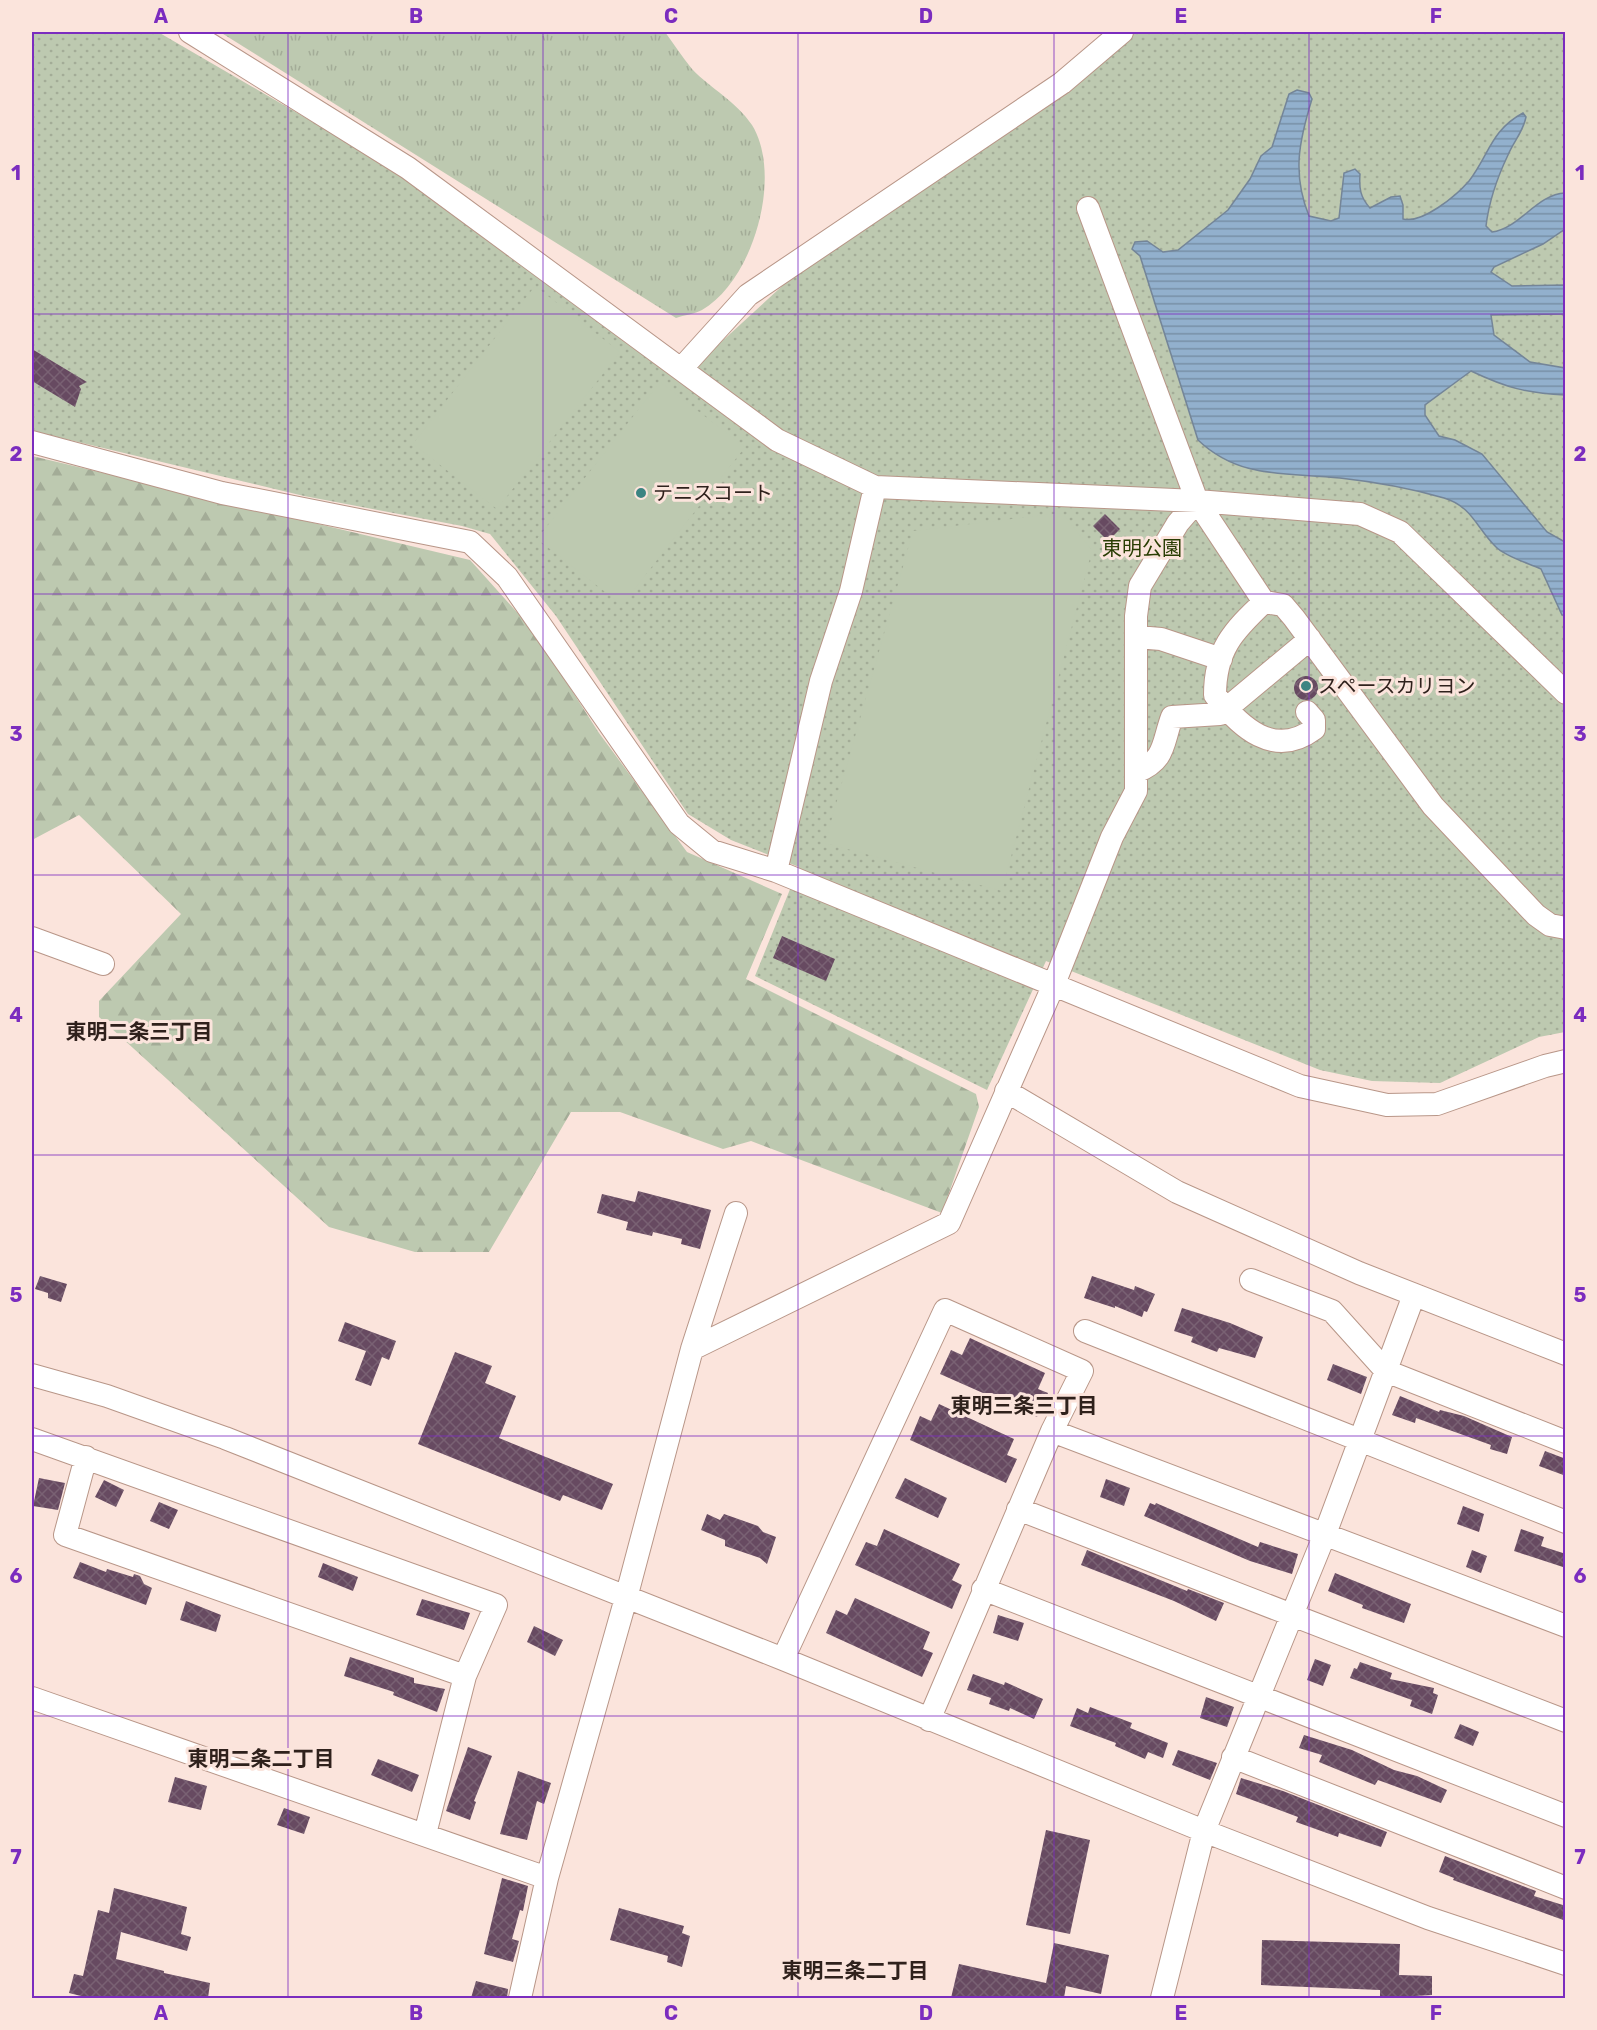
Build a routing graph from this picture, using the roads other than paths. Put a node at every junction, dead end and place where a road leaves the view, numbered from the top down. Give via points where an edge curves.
1 (190, 32) edge
2 (1122, 32) edge
3 (1088, 208) dead end
4 (681, 369) junction
5 (32, 442) edge
6 (874, 487) junction
7 (1197, 501) junction
8 (1264, 602) junction
9 (1137, 637) junction
10 (1310, 639) junction
11 (1221, 659) junction
12 (1566, 693) edge
13 (1226, 710) junction
14 (1307, 712) dead end
15 (1136, 772) junction
16 (776, 871) junction
17 (1566, 928) edge
18 (32, 938) edge
19 (103, 964) dead end
20 (1054, 984) junction
21 (1566, 1061) edge
22 (1006, 1091) junction
23 (736, 1213) dead end
24 (1251, 1280) dead end
25 (1414, 1295) junction
26 (1085, 1331) dead end
27 (692, 1349) junction
28 (1566, 1354) edge
29 (1386, 1371) junction
30 (32, 1375) edge
31 (1052, 1431) junction
32 (32, 1439) edge
33 (1359, 1442) junction
34 (1566, 1442) edge
35 (86, 1457) junction
36 (1018, 1509) junction
37 (1566, 1522) edge
38 (1325, 1534) junction
39 (983, 1589) junction
40 (626, 1598) junction
41 (1291, 1614) junction
42 (1566, 1626) edge
43 (783, 1659) junction
44 (465, 1676) junction
45 (1257, 1694) junction
46 (32, 1698) edge
47 (929, 1720) junction
48 (1566, 1721) edge
49 (1233, 1757) junction
50 (1566, 1816) edge
51 (1204, 1831) junction
52 (425, 1834) junction
53 (547, 1878) junction
54 (1566, 1888) edge
55 (1566, 1964) edge
56 (520, 1998) edge
57 (1162, 1998) edge

1 - 4 street via 408,168
2 - 4 street via 1062,83 748,295
3 - 7 street
4 - 6 street via 777,440
5 - 16 street via 222,492 470,542 507,577 679,824 712,851
6 - 7 street
6 - 16 street via 851,591 821,681
7 - 8 street
7 - 9 street via 1178,523 1140,586
7 - 12 street via 1360,514 1400,532
8 - 10 street via 1282,605
8 - 11 street via 1228,638
9 - 11 street via 1161,639
9 - 15 street
10 - 13 street
10 - 17 street via 1433,806 1536,915 1550,925
11 - 13 street via 1215,695
13 - 14 street via 1244,727 1282,742 1303,738 1314,729 1314,720
13 - 15 street via 1220,714 1172,717 1163,751 1153,765
15 - 20 street via 1136,791 1112,837
16 - 20 street
18 - 19 street
20 - 21 street via 1300,1086 1387,1105 1437,1104
20 - 22 street
22 - 25 street via 1176,1192
22 - 27 street via 949,1223
23 - 27 street
24 - 29 street via 1332,1311
25 - 28 street
25 - 29 street
26 - 33 street
27 - 40 street
29 - 33 street
29 - 34 street
30 - 40 street via 107,1396 225,1438
31 - 36 street
31 - 38 street
31 - 43 street via 1082,1371 945,1310
32 - 35 street
33 - 37 street
33 - 38 street
35 - 44 street via 65,1535
35 - 44 street via 496,1605
36 - 39 street
36 - 41 street
38 - 41 street
38 - 42 street
39 - 45 street
39 - 47 street
40 - 43 street
40 - 53 street
41 - 45 street
41 - 48 street
43 - 47 street
44 - 52 street
45 - 49 street
45 - 50 street
46 - 52 street
47 - 51 street
49 - 51 street
49 - 54 street
51 - 55 street via 1428,1918
51 - 57 street
52 - 53 street
53 - 56 street

